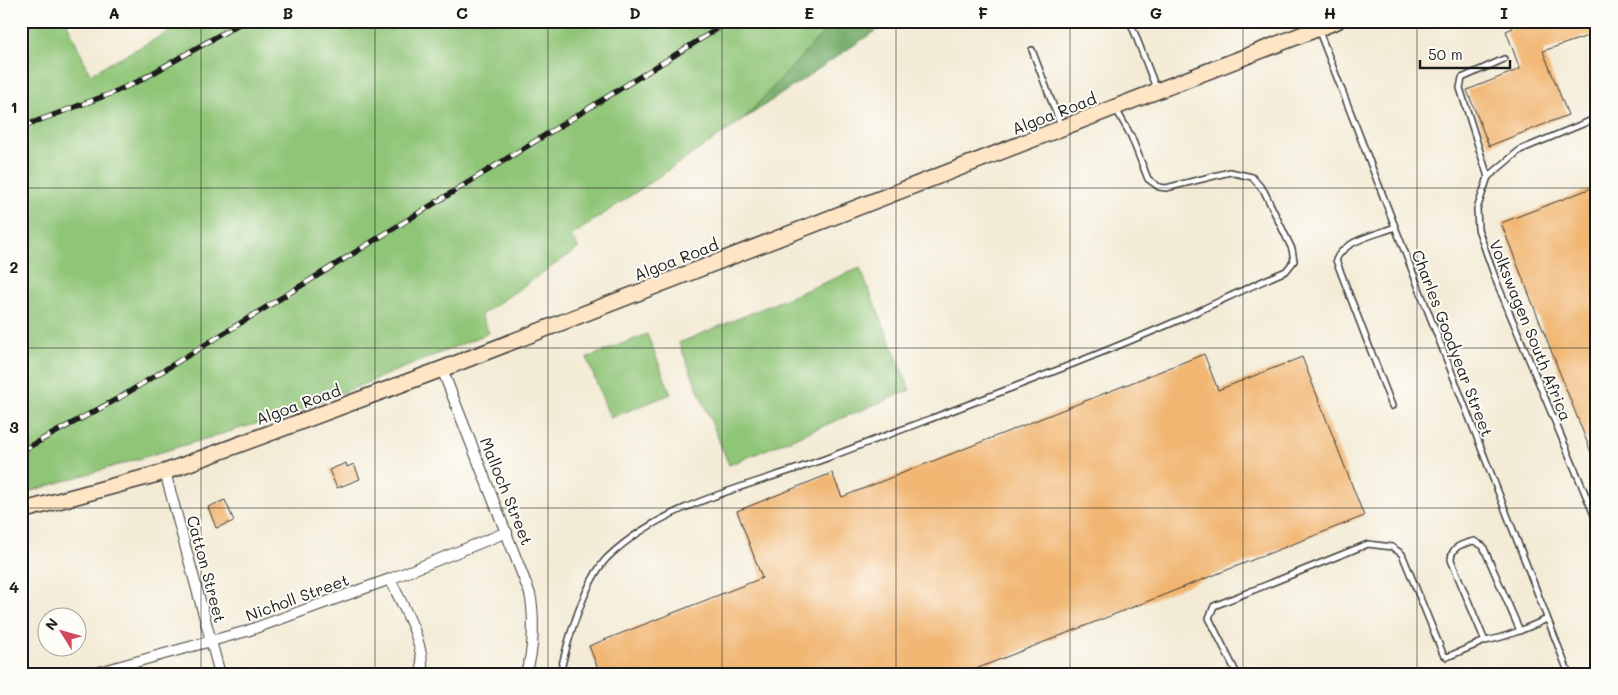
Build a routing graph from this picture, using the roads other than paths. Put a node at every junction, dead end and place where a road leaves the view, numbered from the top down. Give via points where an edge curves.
1 (1130, 21) edge
2 (1337, 21) edge
3 (1317, 25) edge
4 (1032, 50) dead end
5 (1504, 59) dead end
6 (1157, 91) junction
7 (1116, 108) junction
8 (1597, 118) edge
9 (1063, 129) junction
10 (1488, 177) junction
11 (1395, 227) junction
12 (442, 369) junction
13 (1392, 406) dead end
14 (165, 472) junction
15 (21, 511) edge
16 (1595, 514) edge
17 (1597, 522) edge
18 (508, 532) junction
19 (390, 579) junction
20 (1547, 619) junction
21 (1520, 631) junction
22 (1485, 641) junction
23 (211, 642) junction
24 (92, 674) edge
25 (220, 674) edge
26 (422, 674) edge
27 (524, 674) edge
28 (560, 674) edge
29 (1237, 674) edge
30 (1569, 674) edge

1 - 6 lane
2 - 3 street, Algoa Road
3 - 6 street, Algoa Road
3 - 11 lane, Charles Goodyear Street
4 - 9 lane
5 - 10 lane via 1460,81
6 - 7 street, Algoa Road
7 - 9 street, Algoa Road
7 - 28 lane via 1131,136 1143,170 1153,184 1166,188 1230,172 1246,174 1259,183 1292,248 1292,266 1178,320 1052,371 659,520 621,546 596,572
8 - 10 lane via 1520,150
9 - 12 street, Algoa Road
10 - 16 lane, Volkswagen South Africa via 1477,209 1478,229 1497,283
11 - 13 lane via 1350,244 1336,260
11 - 20 lane, Charles Goodyear Street
12 - 14 street, Algoa Road
12 - 18 street, Malloch Street
14 - 15 street, Algoa Road
14 - 23 street, Catton Street
16 - 17 lane, Volkswagen South Africa
18 - 19 street, Nicholl Street
18 - 27 street, Malloch Street via 532,602 529,662
19 - 23 street, Nicholl Street
19 - 26 street via 419,647
20 - 21 lane
20 - 30 lane, Charles Goodyear Street
21 - 22 lane
21 - 22 lane via 1482,546 1474,541 1457,546 1452,551 1451,560
22 - 29 lane via 1447,657 1443,654 1402,554 1392,547 1368,544 1214,606 1209,618
23 - 24 street, Nicholl Street
23 - 25 street, Catton Street

